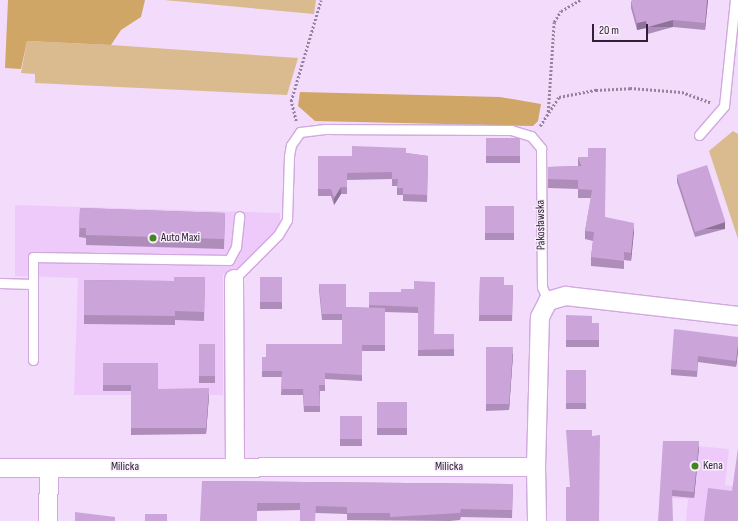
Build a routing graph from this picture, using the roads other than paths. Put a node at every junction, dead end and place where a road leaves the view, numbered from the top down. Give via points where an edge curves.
1 (735, 0) edge
2 (699, 135) dead end
3 (239, 216) dead end
4 (234, 279) joint
5 (0, 284) edge
6 (32, 284) junction
7 (548, 301) junction
8 (738, 316) edge
9 (33, 360) dead end
10 (235, 467) junction
11 (536, 467) junction
12 (0, 468) edge
13 (49, 468) junction
14 (48, 521) edge
15 (537, 521) edge

1 - 2 lane via 724,106
3 - 6 lane via 236,247 229,260 33,257
4 - 7 lane, Pakosławska via 278,235 287,220 289,156 291,145 300,132 326,128 511,130 534,140 541,148 542,287
4 - 10 street
5 - 6 lane
6 - 9 lane
7 - 8 street via 566,296
7 - 11 street via 540,317
10 - 11 street, Milicka
10 - 13 street, Milicka
11 - 15 street
12 - 13 street, Milicka
13 - 14 street

